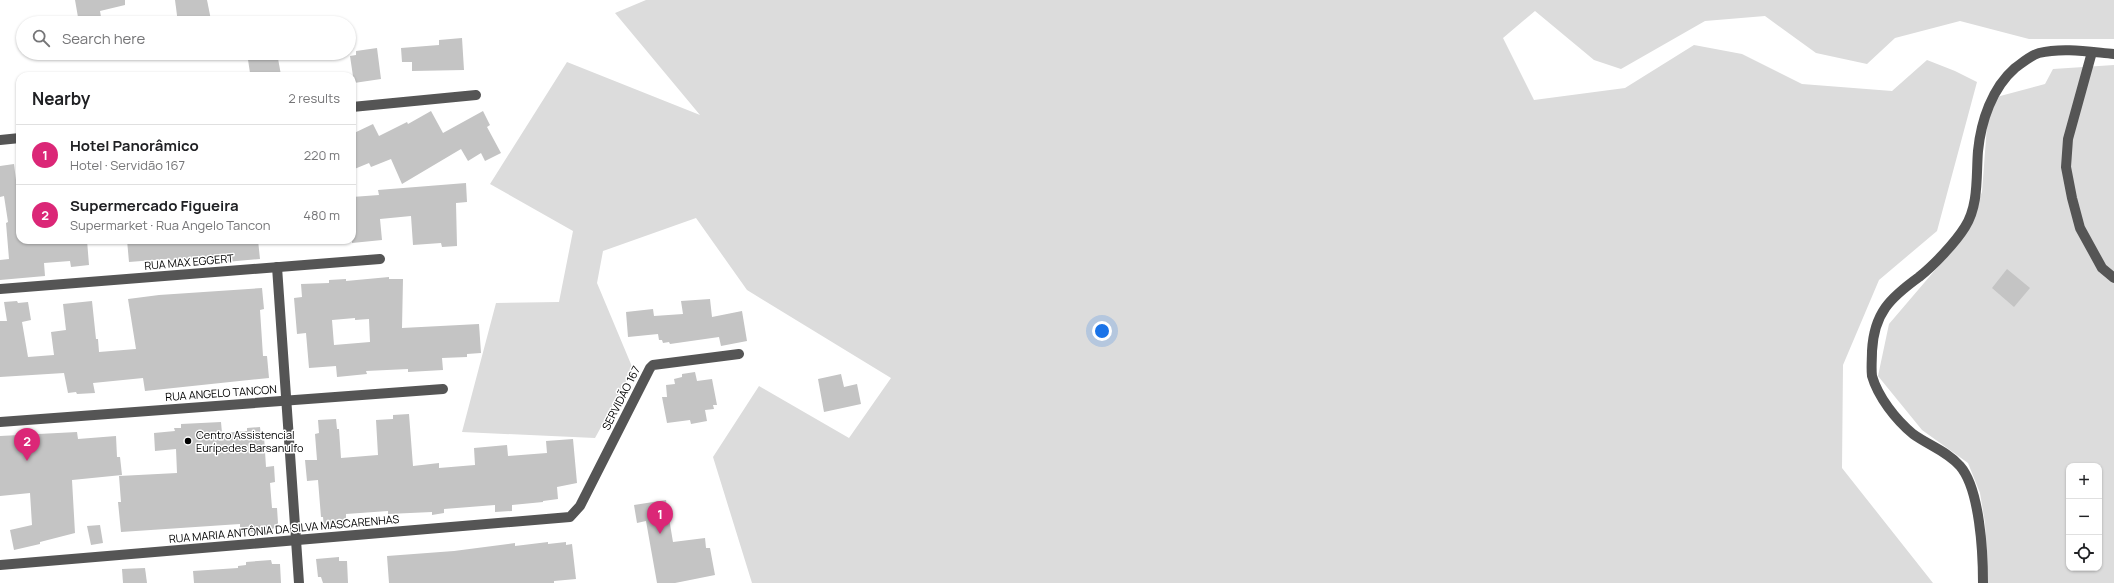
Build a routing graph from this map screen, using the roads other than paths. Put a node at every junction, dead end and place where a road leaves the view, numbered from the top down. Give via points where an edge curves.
1 (2092, 52) junction
2 (2114, 54) edge
3 (476, 94) dead end
4 (356, 107) edge
5 (16, 138) edge
6 (0, 140) edge
7 (380, 259) dead end
8 (277, 267) junction
9 (2114, 278) edge
10 (0, 289) edge
11 (738, 354) dead end
12 (443, 389) dead end
13 (286, 400) junction
14 (0, 422) edge
15 (570, 517) joint
16 (296, 541) junction
17 (0, 565) edge
18 (299, 583) edge
19 (1983, 583) edge

1 - 2 street
1 - 9 street via 2068,139 2066,167 2080,228 2102,268
1 - 19 street via 2038,53 2004,80 1993,96 1983,123 1978,150 1978,181 1966,226 1920,276 1904,286 1891,299 1878,321 1872,344 1872,375 1892,412 1913,434 1939,449 1960,466 1968,479 1974,495 1980,532
3 - 4 street
5 - 6 street
7 - 8 street, RUA MAX EGGERT
8 - 10 street, RUA MAX EGGERT
8 - 13 street
11 - 15 street, SERVIDÃO 167 via 653,365 580,506
12 - 13 street, RUA ANGELO TANCON
13 - 14 street, RUA ANGELO TANCON
13 - 16 street
15 - 16 street, RUA MARIA ANTÔNIA DA SILVA MASCARENHAS
16 - 17 street, RUA MARIA ANTÔNIA DA SILVA MASCARENHAS
16 - 18 street

